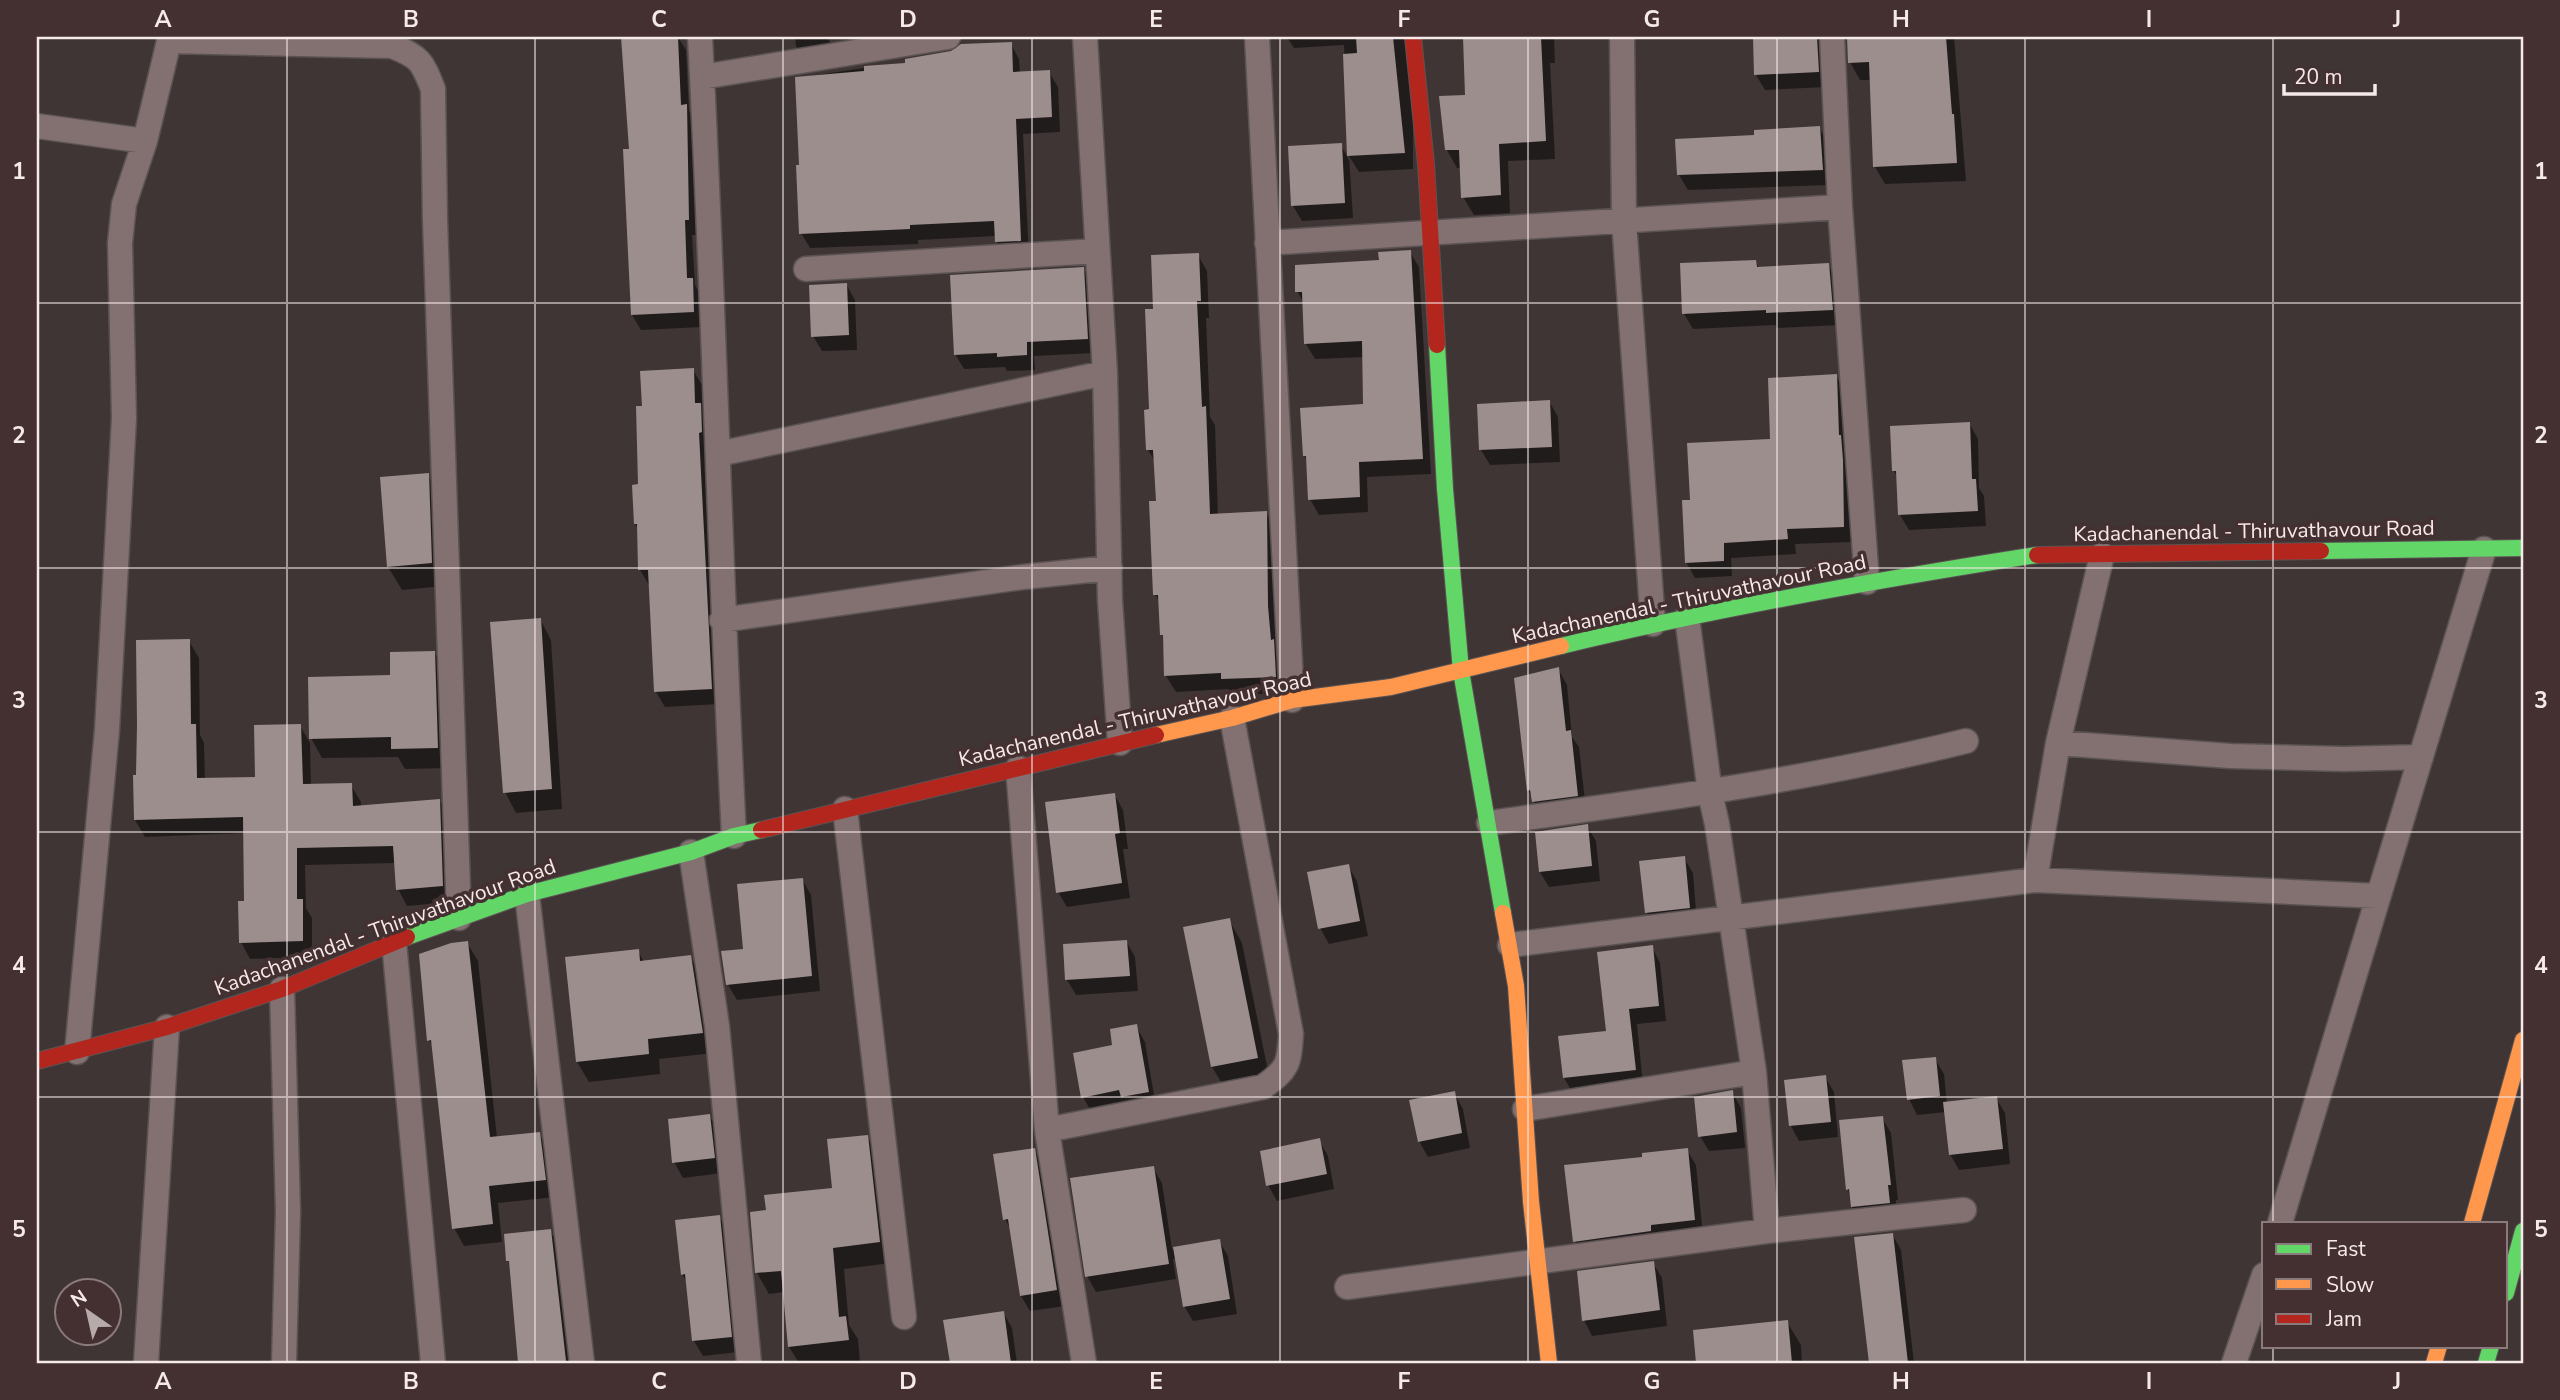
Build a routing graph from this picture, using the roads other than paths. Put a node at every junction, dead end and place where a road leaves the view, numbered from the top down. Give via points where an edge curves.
1 (700, 37) edge
2 (948, 37) edge
3 (1086, 37) edge
4 (1257, 37) edge
5 (1413, 37) edge
6 (1622, 37) edge
7 (1832, 37) edge
8 (169, 39) edge
9 (702, 77) junction
10 (37, 126) edge
11 (145, 141) junction
12 (1840, 207) junction
13 (1624, 222) junction
14 (1429, 231) junction
15 (1267, 243) junction
16 (1097, 251) junction
17 (806, 269) dead end
18 (1105, 373) junction
19 (718, 454) junction
20 (2523, 548) edge
21 (2484, 549) junction
22 (2102, 555) junction
23 (1110, 568) junction
24 (1867, 582) junction
25 (1687, 617) junction
26 (722, 620) junction
27 (1653, 624) junction
28 (1461, 671) junction
29 (1292, 700) junction
30 (1232, 718) junction
31 (1966, 741) dead end
32 (1120, 743) junction
33 (2059, 743) junction
34 (2421, 757) junction
35 (1018, 768) junction
36 (1710, 793) junction
37 (845, 809) junction
38 (1489, 823) junction
39 (734, 836) junction
40 (691, 852) junction
41 (2035, 880) junction
42 (527, 894) junction
43 (2378, 896) junction
44 (459, 918) junction
45 (1731, 918) junction
46 (394, 942) junction
47 (1510, 945) junction
48 (282, 989) junction
49 (167, 1027) junction
50 (2523, 1040) edge
51 (77, 1052) junction
52 (37, 1061) edge
53 (1754, 1072) junction
54 (1525, 1109) junction
55 (1047, 1130) junction
56 (1964, 1210) dead end
57 (2280, 1222) edge
58 (2472, 1222) edge
59 (1767, 1231) junction
60 (2523, 1231) edge
61 (1539, 1263) junction
62 (2262, 1281) edge
63 (2508, 1286) edge
64 (1347, 1287) dead end
65 (904, 1317) dead end
66 (146, 1363) edge
67 (284, 1363) edge
68 (433, 1363) edge
69 (582, 1363) edge
70 (749, 1363) edge
71 (1084, 1363) edge
72 (1549, 1363) edge
73 (2234, 1363) edge

1 - 9 street
2 - 9 street
3 - 16 street
4 - 15 street
5 - 14 main road
6 - 13 street
7 - 12 street
8 - 11 street
8 - 44 street via 392,46 415,55 433,89
9 - 19 street
10 - 11 street
11 - 51 street via 124,204 120,243 124,431 107,730
12 - 13 street
12 - 24 street
13 - 14 street
13 - 27 street
14 - 15 street
14 - 28 main road
15 - 29 street
16 - 17 street
16 - 18 street
18 - 19 street
18 - 23 street
19 - 26 street
20 - 21 main road, Kadachanendal - Thiruvathavour Road
21 - 22 main road, Kadachanendal - Thiruvathavour Road
21 - 34 street
22 - 24 main road, Kadachanendal - Thiruvathavour Road via 2045,554
22 - 33 street
23 - 26 street
23 - 32 street
24 - 25 main road, Kadachanendal - Thiruvathavour Road
25 - 27 main road, Kadachanendal - Thiruvathavour Road
25 - 36 street
26 - 39 street
27 - 28 main road, Kadachanendal - Thiruvathavour Road
28 - 29 main road, Kadachanendal - Thiruvathavour Road via 1391,687
28 - 38 main road
29 - 30 main road, Kadachanendal - Thiruvathavour Road
30 - 32 main road, Kadachanendal - Thiruvathavour Road
30 - 55 street via 1291,1034 1284,1072 1263,1087
31 - 36 street via 1881,762
32 - 35 main road, Kadachanendal - Thiruvathavour Road
33 - 34 street via 2230,756
33 - 41 street
34 - 43 street
35 - 37 main road, Kadachanendal - Thiruvathavour Road
35 - 55 street
36 - 38 street
36 - 45 street
37 - 39 main road, Kadachanendal - Thiruvathavour Road
37 - 65 street
38 - 47 main road
39 - 40 main road, Kadachanendal - Thiruvathavour Road
40 - 42 main road, Kadachanendal - Thiruvathavour Road
40 - 70 street via 717,1026
41 - 43 street
41 - 45 street
42 - 44 main road, Kadachanendal - Thiruvathavour Road
42 - 69 street
43 - 57 street
44 - 46 main road, Kadachanendal - Thiruvathavour Road
45 - 47 street
45 - 53 street
46 - 48 main road, Kadachanendal - Thiruvathavour Road
46 - 68 street
47 - 54 main road
48 - 49 main road, Kadachanendal - Thiruvathavour Road
48 - 67 street via 288,1211
49 - 51 main road, Kadachanendal - Thiruvathavour Road
49 - 66 street
50 - 58 main road
51 - 52 main road, Kadachanendal - Thiruvathavour Road
53 - 54 street
53 - 59 street
54 - 61 main road
55 - 71 street
56 - 59 street
59 - 61 street
60 - 63 main road
61 - 64 street
61 - 72 main road
62 - 73 street

